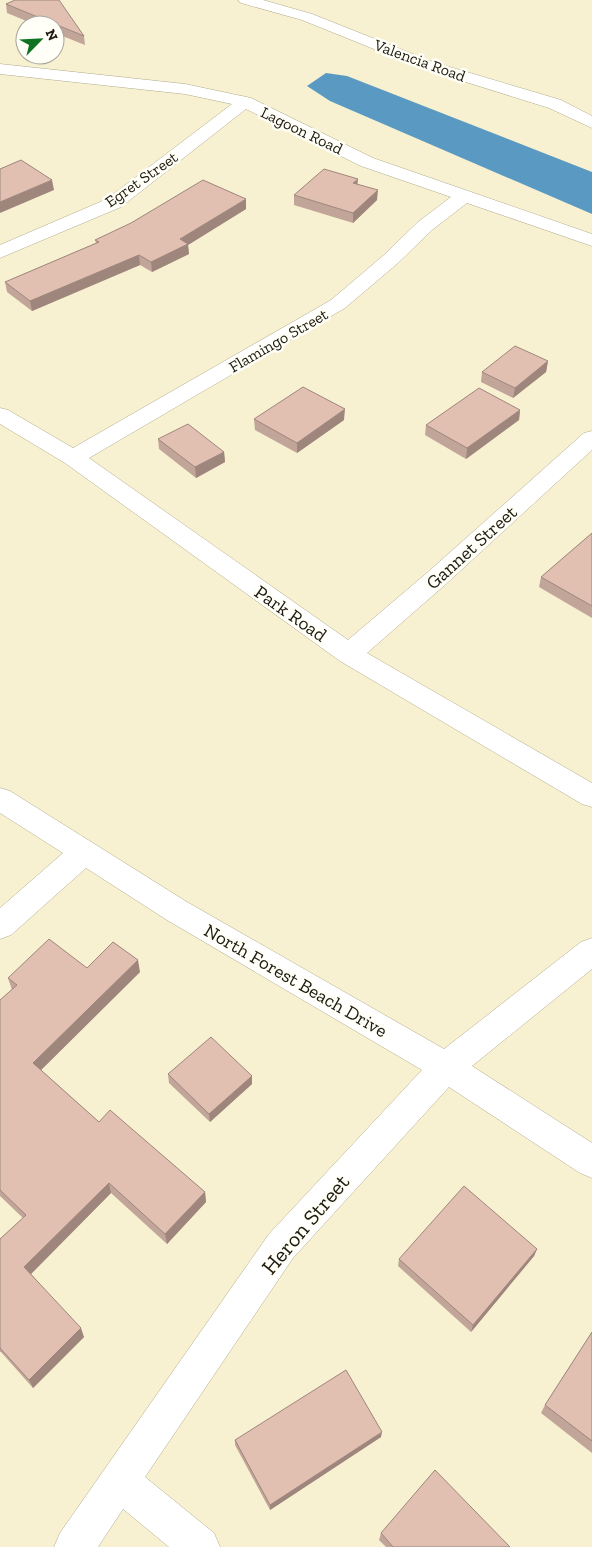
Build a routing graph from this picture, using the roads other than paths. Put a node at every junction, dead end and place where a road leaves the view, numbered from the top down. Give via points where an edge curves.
1 (246, 0) edge
2 (0, 70) edge
3 (244, 102) junction
4 (592, 123) edge
5 (464, 196) junction
6 (592, 240) edge
7 (0, 252) edge
8 (0, 415) edge
9 (592, 438) edge
10 (73, 458) junction
11 (348, 654) junction
12 (592, 796) edge
13 (0, 799) edge
14 (84, 852) junction
15 (0, 926) edge
16 (592, 951) edge
17 (446, 1066) junction
18 (592, 1162) edge
19 (119, 1481) junction
20 (74, 1547) edge
21 (200, 1547) edge

1 - 4 street, Valencia Road via 307,17 427,65 555,104
2 - 3 street, Lagoon Road via 186,89
3 - 5 street, Lagoon Road via 367,162
3 - 7 street, Egret Street via 114,203
5 - 6 street, Lagoon Road
5 - 10 street, Flamingo Street via 425,226 338,304
8 - 10 street, Park Road
9 - 11 street, Gannet Street
10 - 11 street, Park Road
11 - 12 street, Park Road
13 - 14 street, North Forest Beach Drive
14 - 15 street
14 - 17 street, North Forest Beach Drive via 177,911
16 - 17 street, Heron Street
17 - 18 street, North Forest Beach Drive
17 - 19 street, Heron Street via 281,1246
19 - 20 street, Heron Street
19 - 21 street

